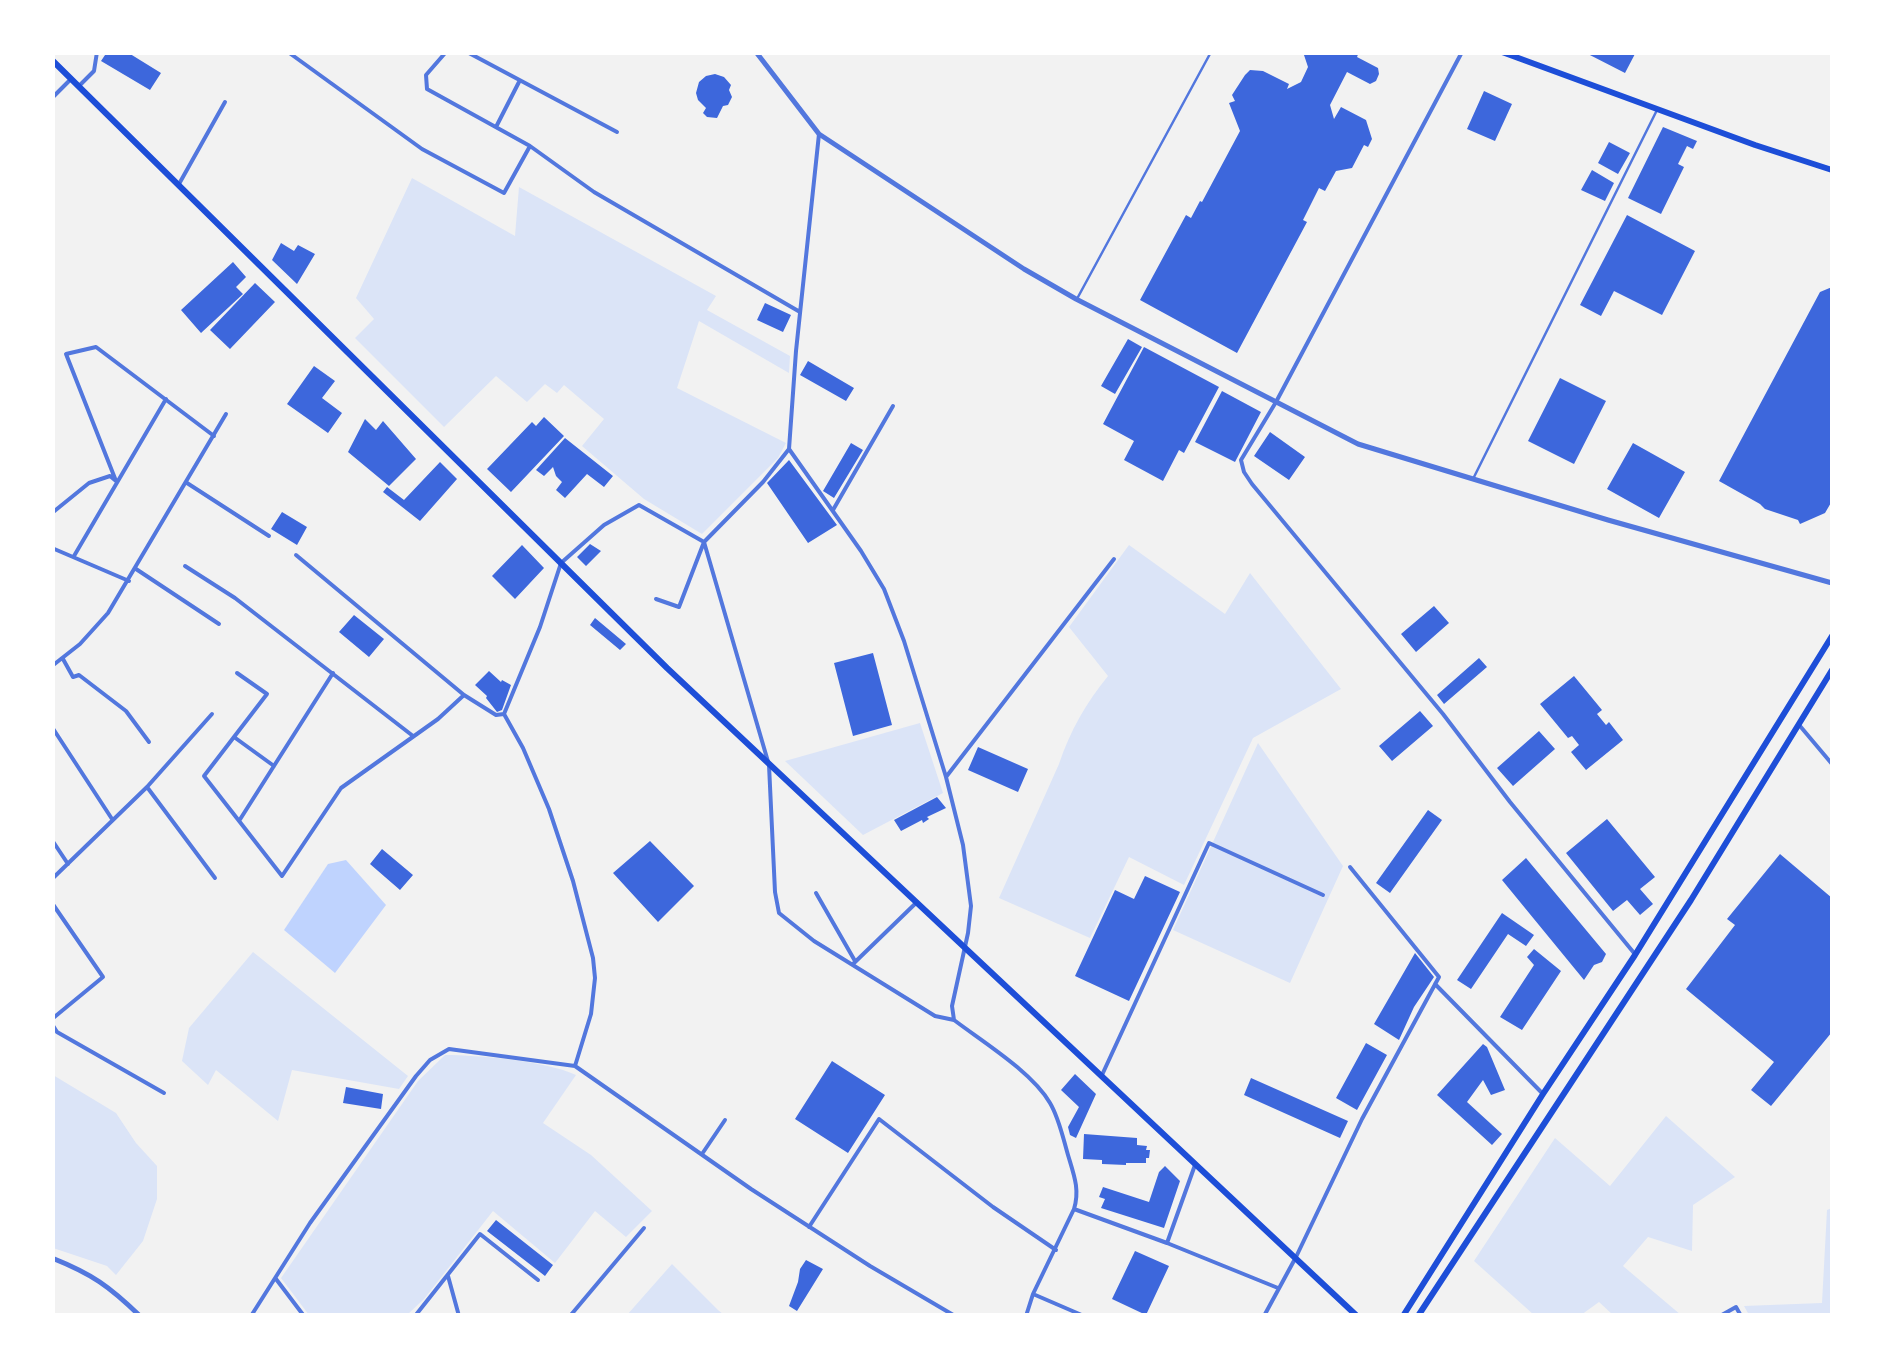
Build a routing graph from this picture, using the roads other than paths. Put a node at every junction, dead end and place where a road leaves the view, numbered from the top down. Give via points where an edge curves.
1 (96, 52) edge
2 (288, 52) edge
3 (446, 52) edge
4 (466, 52) edge
5 (756, 52) edge
6 (1211, 52) edge
7 (1462, 52) edge
8 (1502, 52) edge
9 (1512, 54) edge
10 (52, 60) edge
11 (71, 79) junction
12 (519, 82) junction
13 (79, 86) junction
14 (52, 98) edge
15 (225, 102) dead end
16 (1657, 108) junction
17 (496, 127) junction
18 (617, 132) dead end
19 (819, 134) junction
20 (530, 146) junction
21 (1832, 170) edge
22 (179, 184) junction
23 (1076, 299) junction
24 (800, 312) junction
25 (166, 399) junction
26 (1276, 402) junction
27 (893, 406) dead end
28 (226, 414) dead end
29 (214, 436) junction
30 (789, 449) junction
31 (1473, 479) junction
32 (116, 481) junction
33 (187, 482) junction
34 (833, 510) junction
35 (52, 514) edge
36 (268, 536) dead end
37 (704, 542) junction
38 (52, 548) edge
39 (296, 554) dead end
40 (74, 556) junction
41 (1114, 559) dead end
42 (561, 563) junction
43 (184, 566) dead end
44 (136, 570) junction
45 (129, 581) junction
46 (1832, 581) edge
47 (656, 599) dead end
48 (218, 624) dead end
49 (1832, 636) edge
50 (63, 659) junction
51 (52, 666) edge
52 (1832, 670) edge
53 (237, 673) dead end
54 (333, 674) junction
55 (464, 695) junction
56 (212, 714) dead end
57 (504, 714) junction
58 (1798, 724) junction
59 (52, 727) edge
60 (413, 736) junction
61 (234, 737) junction
62 (149, 742) dead end
63 (1832, 764) edge
64 (769, 765) junction
65 (274, 766) junction
66 (946, 777) junction
67 (147, 787) junction
68 (113, 821) junction
69 (239, 822) junction
70 (52, 840) edge
71 (68, 864) junction
72 (1350, 867) dead end
73 (215, 878) dead end
74 (52, 879) edge
75 (816, 893) dead end
76 (1323, 895) dead end
77 (917, 902) junction
78 (52, 903) edge
79 (964, 948) junction
80 (1635, 955) junction
81 (854, 962) junction
82 (1434, 984) junction
83 (954, 1020) junction
84 (52, 1022) edge
85 (575, 1066) junction
86 (1101, 1077) junction
87 (164, 1093) dead end
88 (1544, 1094) junction
89 (724, 1120) dead end
90 (702, 1154) junction
91 (1195, 1165) junction
92 (1074, 1209) junction
93 (810, 1227) junction
94 (644, 1228) dead end
95 (1166, 1243) junction
96 (1056, 1250) junction
97 (1296, 1257) junction
98 (52, 1258) edge
99 (448, 1276) junction
100 (276, 1279) junction
101 (538, 1280) dead end
102 (1278, 1288) junction
103 (1033, 1294) junction
104 (140, 1316) edge
105 (252, 1316) edge
106 (304, 1316) edge
107 (414, 1316) edge
108 (459, 1316) edge
109 (570, 1316) edge
110 (955, 1316) edge
111 (1026, 1316) edge
112 (1084, 1316) edge
113 (1264, 1316) edge
114 (1357, 1316) edge
115 (1403, 1316) edge
116 (1418, 1316) edge
117 (1720, 1316) edge
118 (1741, 1316) edge

1 - 13 street via 94,71
2 - 20 street via 422,149 504,193
3 - 17 street via 426,75 428,89
4 - 12 street
5 - 19 street
6 - 23 lane
7 - 26 street
8 - 9 main road
9 - 16 main road
10 - 11 main road
11 - 13 main road
11 - 14 street
12 - 17 street
12 - 18 street
13 - 22 main road
15 - 22 street
16 - 21 main road
16 - 31 lane
17 - 20 street
19 - 23 street
19 - 24 street
20 - 24 street via 594,192
22 - 42 main road
23 - 26 street
24 - 30 street
25 - 29 street
25 - 32 street
25 - 32 street via 96,348 66,354
26 - 31 street via 1358,444
26 - 80 street via 1241,460 1244,472
27 - 34 street
28 - 29 street
29 - 33 street
30 - 34 street
30 - 37 street
31 - 46 street
32 - 35 street via 110,476 89,484
32 - 40 street
33 - 36 street
33 - 44 street
34 - 66 street via 884,589
37 - 42 street via 639,506 604,524
37 - 47 street via 680,607
37 - 64 street
38 - 40 street
39 - 55 street
40 - 45 street
41 - 66 street
42 - 57 street
42 - 64 main road
43 - 54 street
44 - 45 street
44 - 48 street
45 - 50 street via 103,620
49 - 80 main road
50 - 51 street
50 - 62 street via 73,677 80,675 126,711
52 - 58 main road
53 - 61 street via 266,694
54 - 60 street
54 - 65 street
55 - 57 street via 496,716
55 - 60 street
56 - 67 street
57 - 85 street via 549,810 592,958 591,1014
58 - 63 street
58 - 116 main road via 1682,916
59 - 68 street
60 - 69 street via 341,788 282,876
61 - 65 street
61 - 69 street via 204,776
64 - 77 main road
64 - 81 street via 779,913
65 - 69 street
66 - 79 street via 969,881
67 - 68 street
67 - 73 street
68 - 71 street
70 - 71 street
71 - 74 street
72 - 82 street via 1439,977
75 - 81 street
76 - 86 street via 1209,843
77 - 79 main road
77 - 81 street
78 - 84 street via 103,977
79 - 83 street
79 - 86 main road
80 - 88 main road
81 - 83 street via 935,1016
82 - 88 street
82 - 97 street
83 - 92 street via 1049,1101 1078,1195
84 - 87 street via 58,1032
85 - 90 street
85 - 100 street via 470,1050 439,1053 405,1091
86 - 91 main road
88 - 115 main road
89 - 90 street
90 - 93 street
91 - 95 street
91 - 97 main road
92 - 95 street
92 - 96 street
93 - 96 street via 879,1118
93 - 110 street
94 - 109 street
95 - 102 street
96 - 103 street
97 - 102 street
97 - 114 main road
98 - 104 street via 112,1288
99 - 101 street via 480,1234
99 - 107 street
99 - 108 street
100 - 105 street
100 - 106 street
102 - 113 street
103 - 111 street
103 - 112 street
117 - 118 street via 1736,1307

